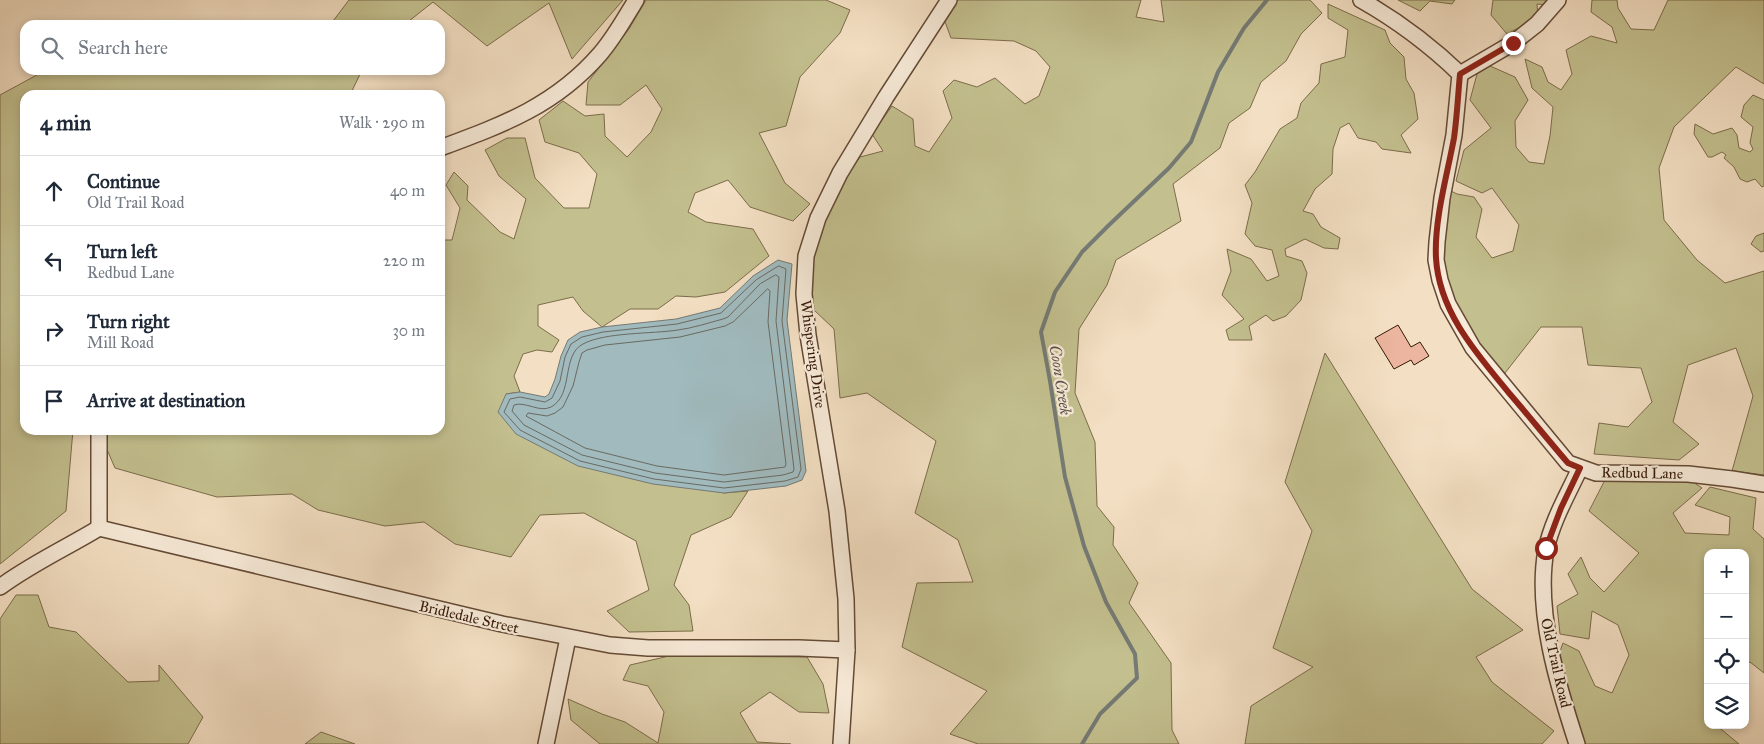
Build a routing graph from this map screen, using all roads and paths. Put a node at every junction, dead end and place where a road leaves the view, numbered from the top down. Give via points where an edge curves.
1 (636, 0) edge
2 (949, 0) edge
3 (1361, 0) edge
4 (1558, 0) edge
5 (1460, 74) junction
6 (445, 146) edge
7 (99, 435) edge
8 (1580, 468) junction
9 (1764, 484) edge
10 (99, 528) junction
11 (0, 587) edge
12 (568, 638) junction
13 (847, 650) junction
14 (546, 744) edge
15 (841, 744) edge
16 (1577, 744) edge

1 - 6 street via 601,54 549,100 525,114
2 - 13 street, Whispering Drive via 840,173 818,218 806,256 804,294 808,335 837,510 846,599
3 - 5 street via 1421,39
4 - 5 street via 1513,43
5 - 8 street, Redbud Lane via 1454,135 1436,242 1440,280 1448,304 1473,348 1568,463
7 - 10 street
8 - 9 street, Redbud Lane via 1596,473 1688,474
8 - 16 street, Old Trail Road via 1546,548 1543,588 1546,629
10 - 11 street via 18,573
10 - 12 street, Bridledale Street
12 - 13 street, Bridledale Street via 610,646 648,648
12 - 14 street
13 - 15 street, Whispering Drive

